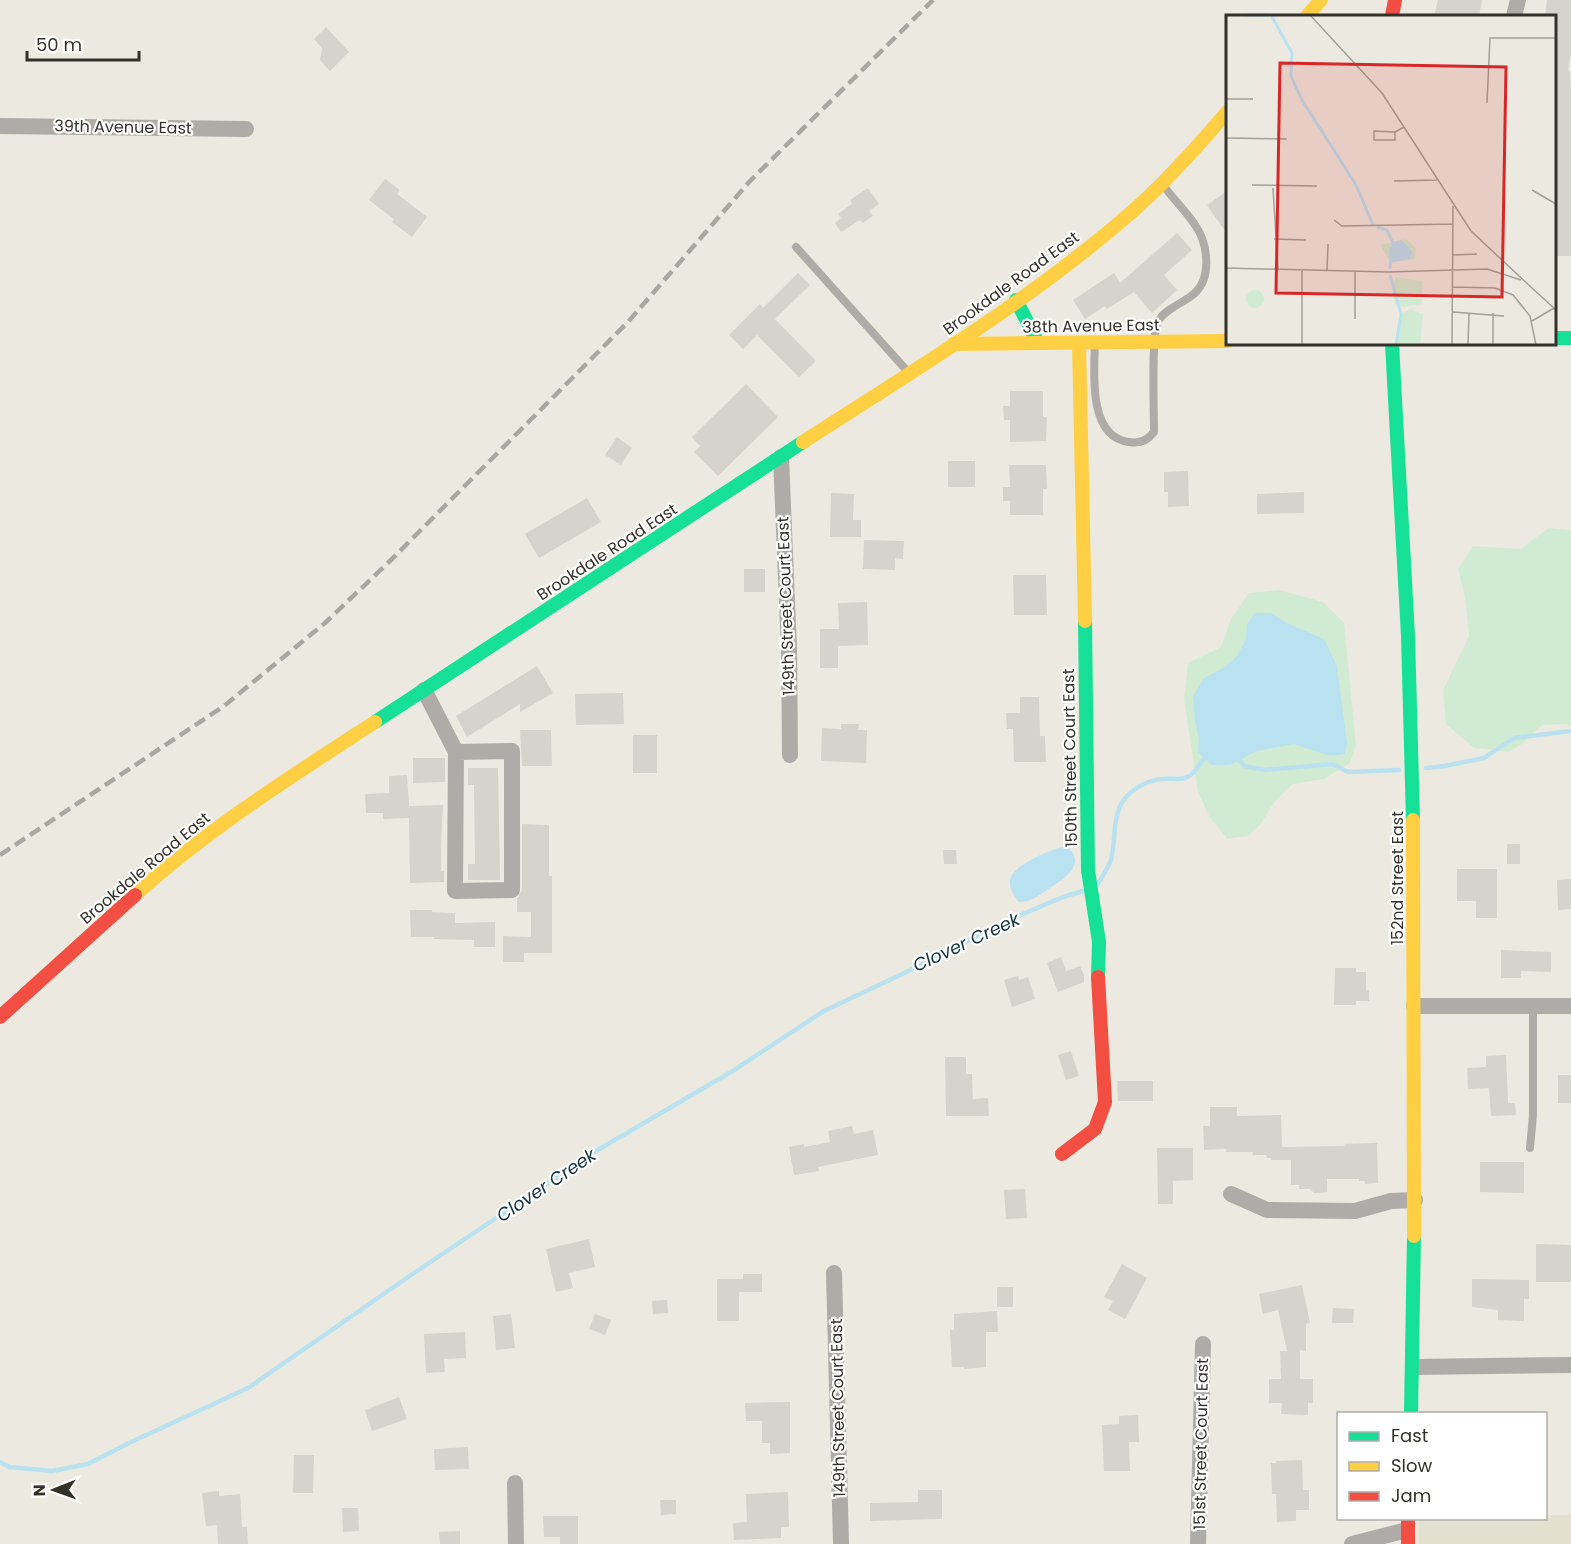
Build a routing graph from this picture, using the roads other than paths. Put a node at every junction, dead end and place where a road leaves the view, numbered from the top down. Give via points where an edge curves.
1 (1321, 0) edge
2 (1395, 0) edge
3 (1518, 0) edge
4 (1308, 15) edge
5 (1392, 15) edge
6 (1514, 15) edge
7 (1226, 112) edge
8 (0, 126) edge
9 (246, 129) dead end
10 (1162, 184) junction
11 (796, 247) dead end
12 (1016, 300) junction
13 (1226, 341) edge
14 (1154, 342) junction
15 (1079, 343) junction
16 (1095, 343) junction
17 (954, 344) junction
18 (1038, 344) junction
19 (1392, 345) edge
20 (910, 373) junction
21 (782, 458) junction
22 (424, 690) junction
23 (456, 752) junction
24 (790, 755) dead end
25 (1414, 1006) junction
26 (1533, 1006) junction
27 (1571, 1006) edge
28 (0, 1017) edge
29 (1530, 1148) dead end
30 (1062, 1154) dead end
31 (1231, 1194) dead end
32 (1415, 1200) junction
33 (834, 1273) dead end
34 (1203, 1344) dead end
35 (1571, 1365) edge
36 (1413, 1367) junction
37 (1411, 1412) edge
38 (515, 1483) dead end
39 (1408, 1531) edge
40 (516, 1544) edge
41 (841, 1544) edge
42 (1198, 1544) edge
43 (1352, 1544) edge

1 - 4 main road
2 - 5 main road
3 - 6 street
7 - 10 main road, Brookdale Road East
8 - 9 street, 39th Avenue East
10 - 12 main road, Brookdale Road East via 1069,263
10 - 14 lane via 1196,225 1207,270 1196,292 1158,322
11 - 20 lane
12 - 17 main road, Brookdale Road East
12 - 18 main road
13 - 14 main road, 38th Avenue East
14 - 16 main road, 38th Avenue East
14 - 16 lane via 1154,432 1137,442 1119,439 1101,419 1095,394
15 - 16 main road, 38th Avenue East
15 - 18 main road, 38th Avenue East
15 - 30 main road, 150th Street Court East via 1088,870 1099,942 1097,989 1105,1102 1095,1129
17 - 18 main road, 38th Avenue East
17 - 20 main road, Brookdale Road East
19 - 25 main road, 152nd Street East via 1413,783
20 - 21 main road, Brookdale Road East
21 - 22 main road, Brookdale Road East
21 - 24 street, 149th Street Court East
22 - 23 street
22 - 28 main road, Brookdale Road East via 197,842
23 - 23 street via 455,891 512,890 512,751
25 - 26 street
25 - 32 main road, 152nd Street East
26 - 27 street
26 - 29 lane
31 - 32 street via 1267,1210 1355,1211 1391,1201
32 - 36 main road, 152nd Street East
33 - 41 street, 149th Street Court East
34 - 42 street, 151st Street Court East
35 - 36 street
36 - 37 main road, 152nd Street East
38 - 40 street
39 - 43 street

